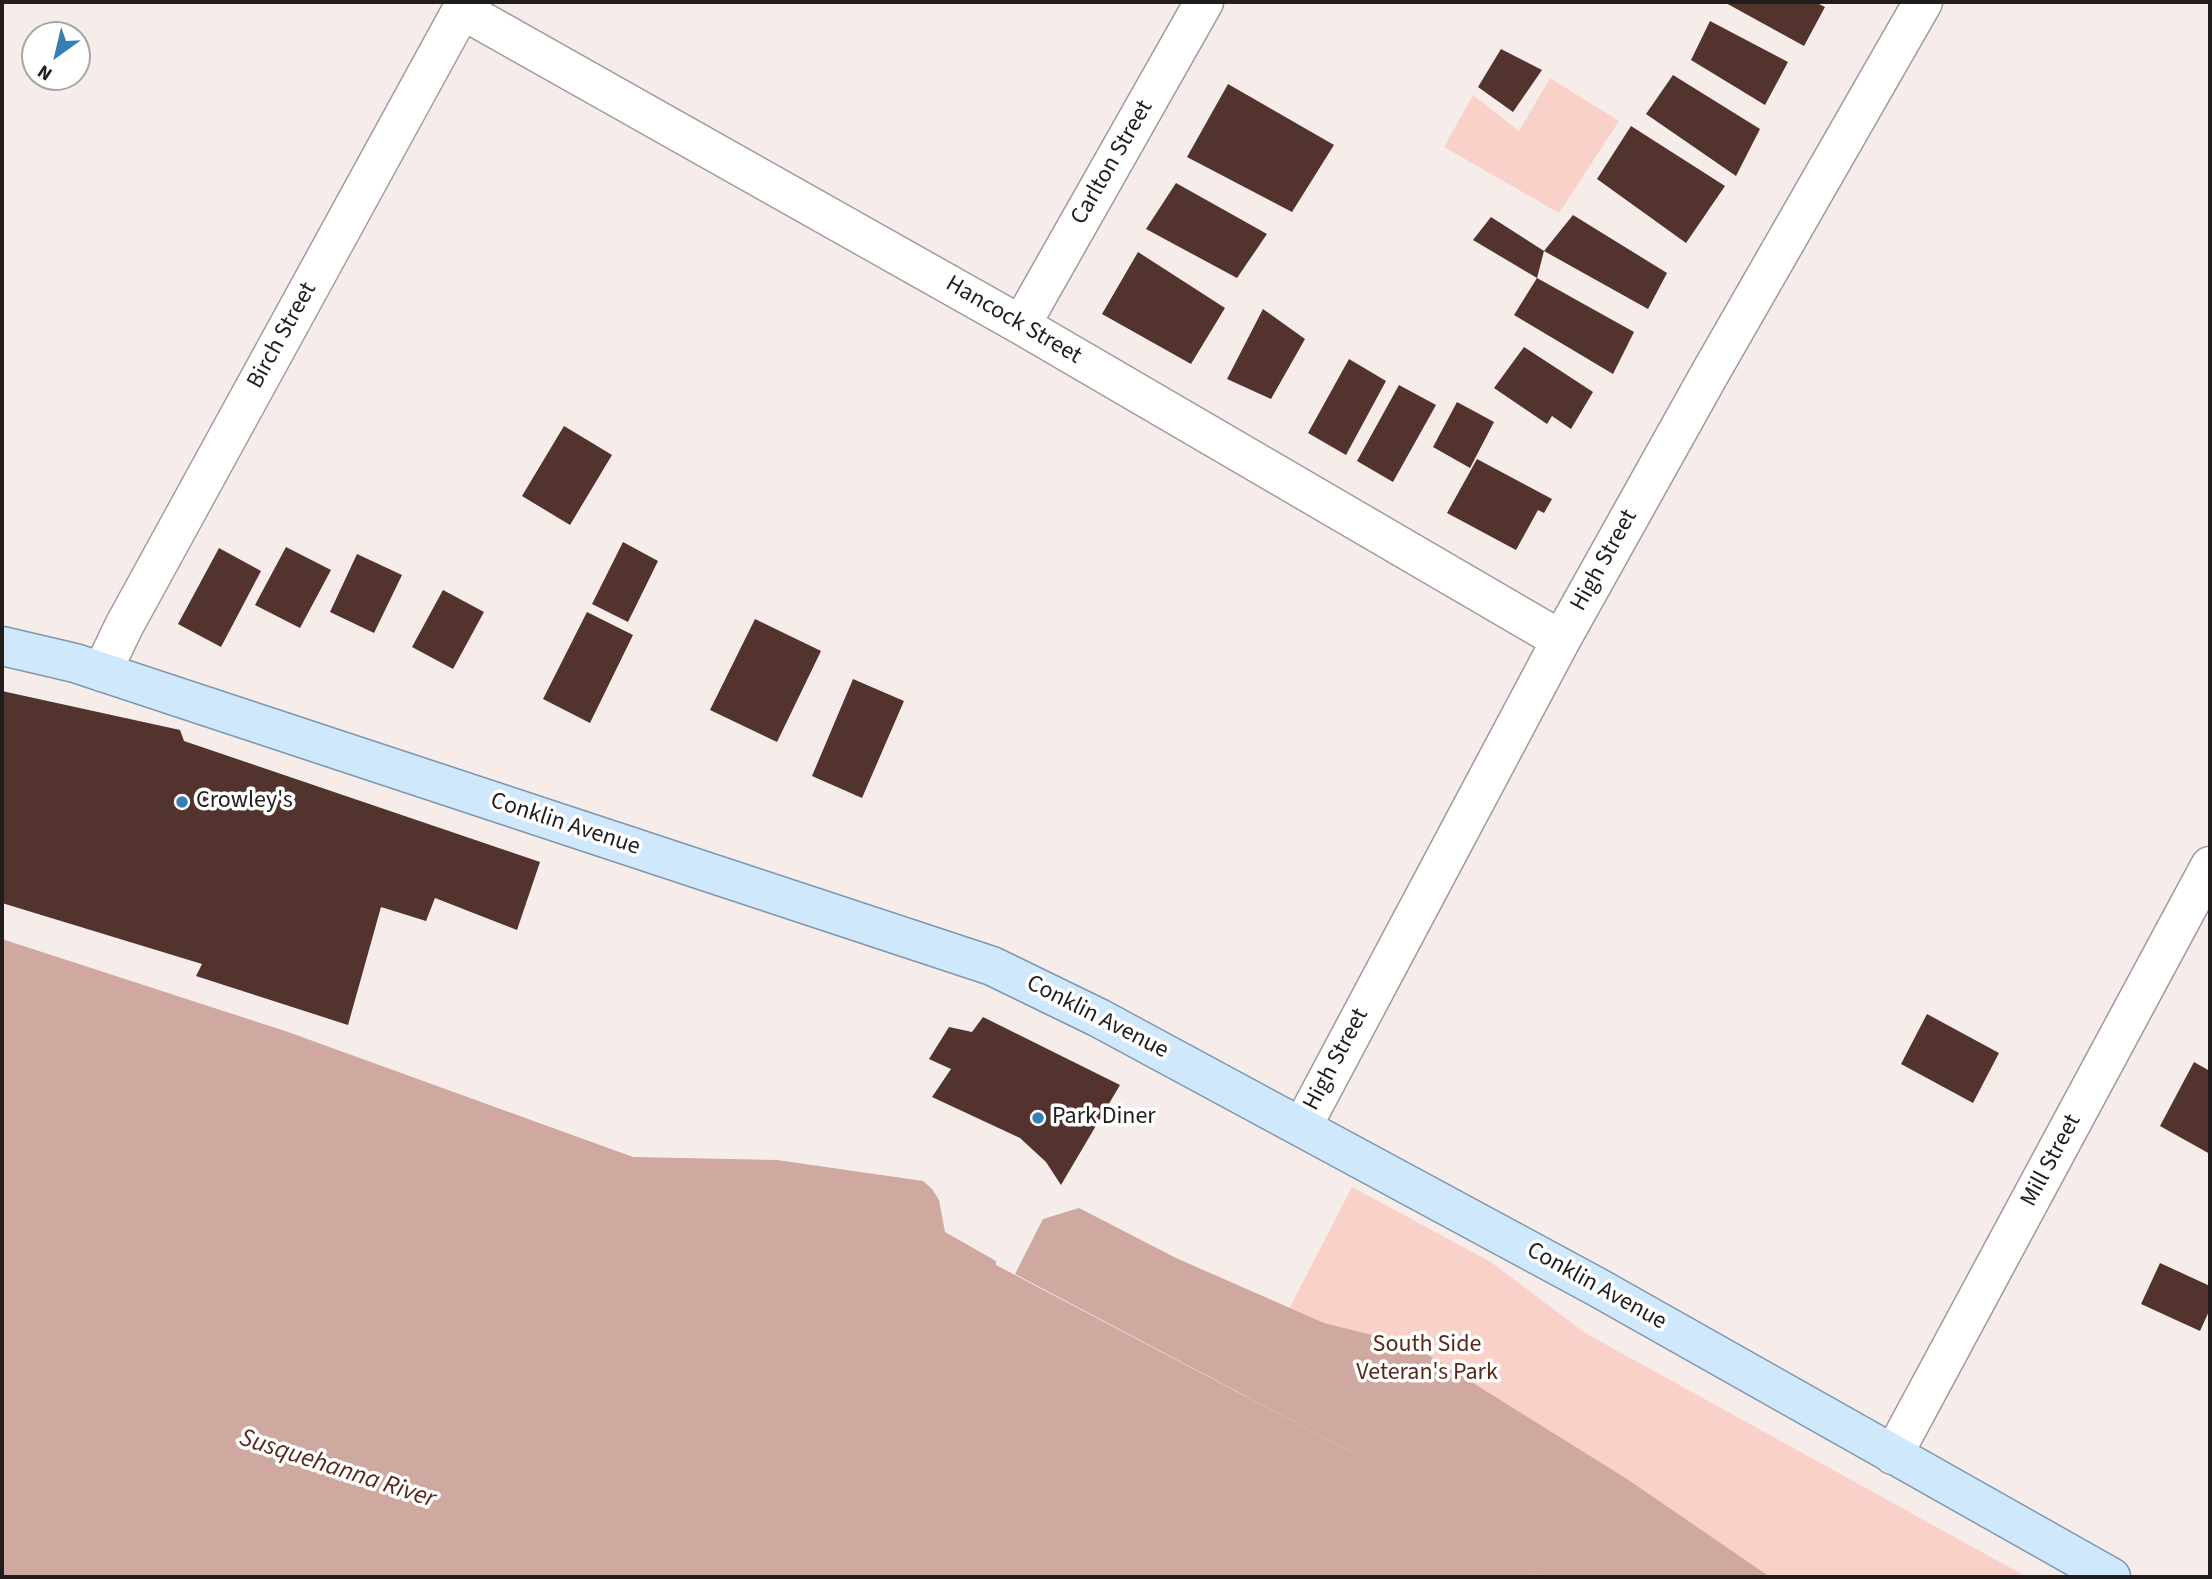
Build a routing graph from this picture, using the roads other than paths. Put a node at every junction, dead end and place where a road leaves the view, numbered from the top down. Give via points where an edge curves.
1 (1205, 2) edge
2 (1923, 2) edge
3 (464, 6) edge
4 (1021, 325) junction
5 (1561, 640) junction
6 (2, 646) edge
7 (102, 672) junction
8 (2210, 866) edge
9 (1302, 1127) junction
10 (1893, 1455) junction
11 (2111, 1577) edge

1 - 4 street, Carlton Street
2 - 5 street, High Street
3 - 4 street, Hancock Street
3 - 7 street, Birch Street
4 - 5 street, Hancock Street
5 - 9 street, High Street
6 - 7 main road, Conklin Avenue
7 - 9 main road, Conklin Avenue via 992,966
8 - 10 street, Mill Street
9 - 10 main road, Conklin Avenue via 1648,1315
10 - 11 main road, Conklin Avenue

